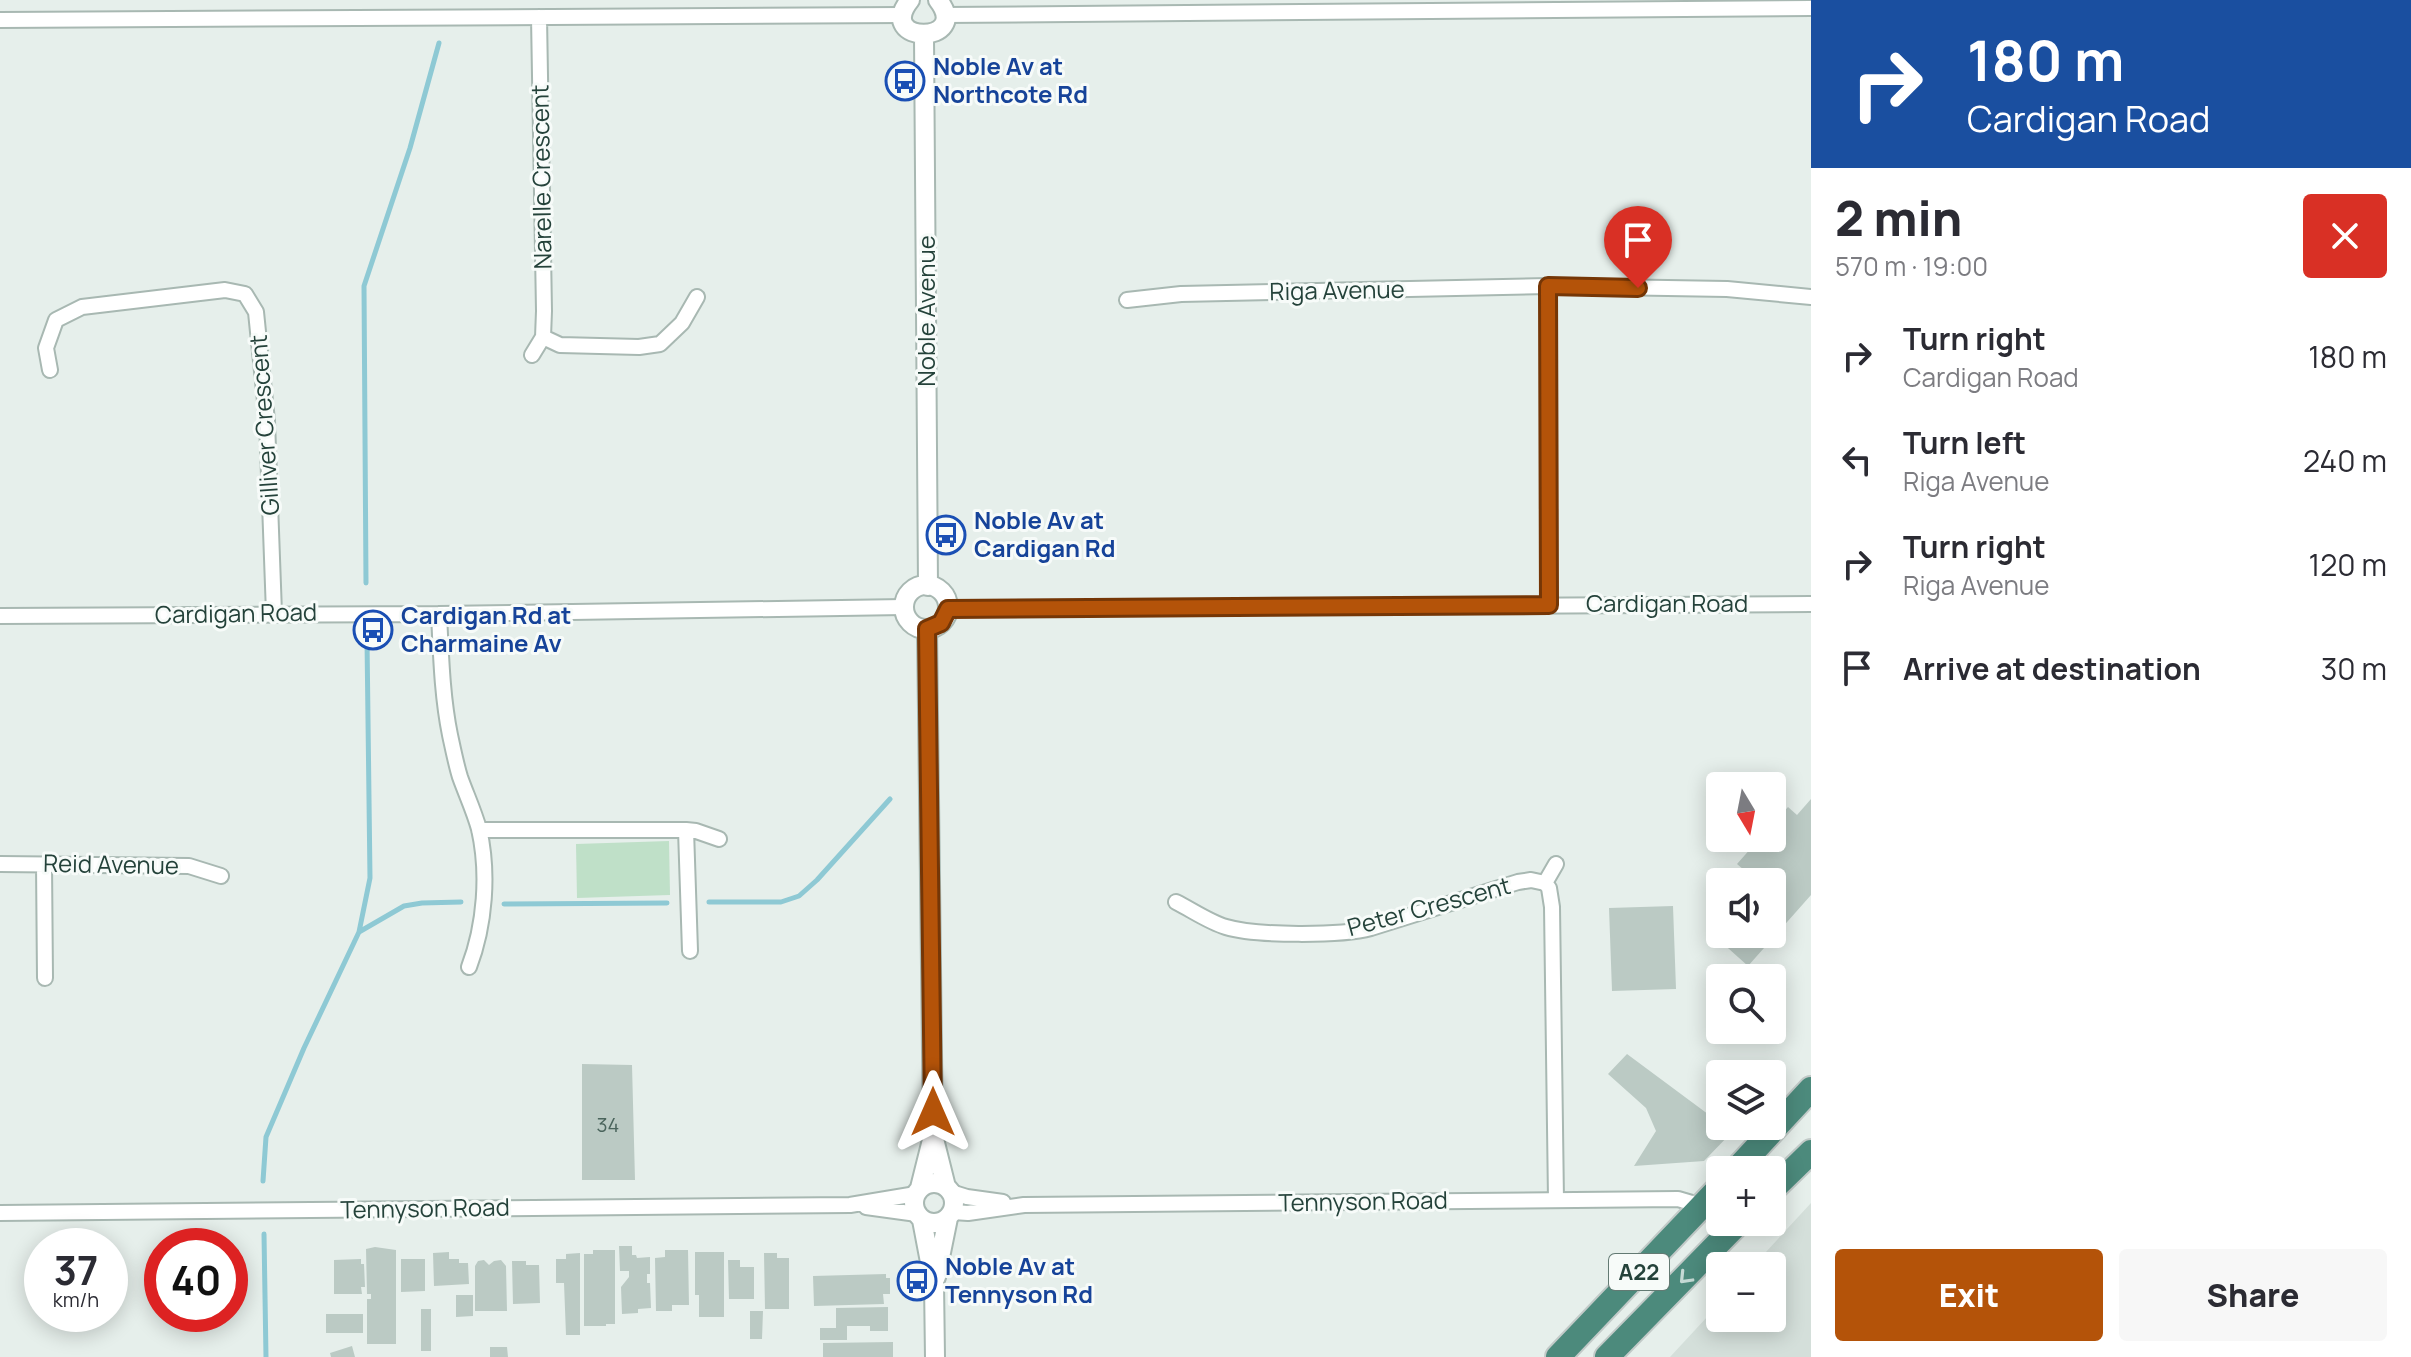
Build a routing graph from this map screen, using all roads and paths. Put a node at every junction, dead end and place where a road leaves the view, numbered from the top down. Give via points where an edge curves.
1 (906, 7) edge
2 (941, 8) edge
3 (1811, 8) edge
4 (539, 17) junction
5 (0, 20) edge
6 (924, 36) junction
7 (1548, 286) junction
8 (697, 297) dead end
9 (1811, 297) edge
10 (1127, 300) dead end
11 (543, 337) junction
12 (532, 355) dead end
13 (50, 370) dead end
14 (928, 586) junction
15 (1811, 604) edge
16 (1549, 605) junction
17 (904, 607) junction
18 (948, 609) junction
19 (274, 613) junction
20 (439, 614) junction
21 (0, 616) edge
22 (927, 629) junction
23 (479, 830) junction
24 (686, 830) junction
25 (719, 839) dead end
26 (0, 864) edge
27 (44, 864) junction
28 (1556, 864) dead end
29 (221, 876) dead end
30 (1545, 883) junction
31 (1176, 902) dead end
32 (690, 951) dead end
33 (469, 967) dead end
34 (45, 978) dead end
35 (1811, 1089) edge
36 (933, 1136) junction
37 (1811, 1152) edge
38 (1749, 1156) edge
39 (1786, 1176) edge
40 (949, 1189) junction
41 (918, 1191) junction
42 (1556, 1200) junction
43 (1706, 1202) edge
44 (850, 1205) junction
45 (1024, 1205) junction
46 (1702, 1206) junction
47 (0, 1213) edge
48 (950, 1215) junction
49 (919, 1217) junction
50 (1725, 1236) edge
51 (934, 1283) junction
52 (935, 1357) edge
53 (1558, 1357) edge
54 (1607, 1357) edge

1 - 4 street
1 - 6 street via 907,28
2 - 3 street
2 - 6 street via 944,21
4 - 5 street
4 - 11 street, Narelle Crescent
6 - 14 street, Noble Avenue
7 - 9 street, Riga Avenue via 1727,289
7 - 10 street, Riga Avenue via 1181,294
7 - 16 street
8 - 11 street via 682,323 660,344 560,345
11 - 12 street
13 - 19 street, Gilliver Crescent via 46,348 56,320 82,307 225,290 245,294 256,312 267,421
14 - 17 street via 912,591
14 - 18 street via 943,593
15 - 16 street, Cardigan Road
16 - 18 street, Cardigan Road
17 - 20 street, Cardigan Road
17 - 22 street via 911,623
18 - 22 street via 941,623
19 - 20 street, Cardigan Road
19 - 21 street, Cardigan Road
20 - 23 street via 450,734
22 - 36 street
23 - 24 street
23 - 33 street via 482,911
24 - 25 street
24 - 32 street
26 - 27 street, Reid Avenue
27 - 29 street, Reid Avenue via 189,866
27 - 34 street
28 - 30 street, Peter Crescent
30 - 31 street, Peter Crescent via 1518,882 1345,933 1242,931
30 - 42 street, Peter Crescent via 1552,907
35 - 38 highway
36 - 40 street
36 - 41 street
37 - 39 highway
40 - 41 street via 933,1183
40 - 45 street, Tennyson Road via 967,1197
40 - 48 street via 954,1198
41 - 44 street, Tennyson Road
41 - 49 street via 914,1208
42 - 45 street, Tennyson Road
42 - 46 street, Tennyson Road via 1678,1199
43 - 46 highway, A22
44 - 47 street, Tennyson Road
44 - 49 street, Tennyson Road
45 - 48 street, Tennyson Road
46 - 53 highway, A22
48 - 49 street via 935,1224
48 - 51 street
49 - 51 street
50 -> 54 highway, A22
51 - 52 street

